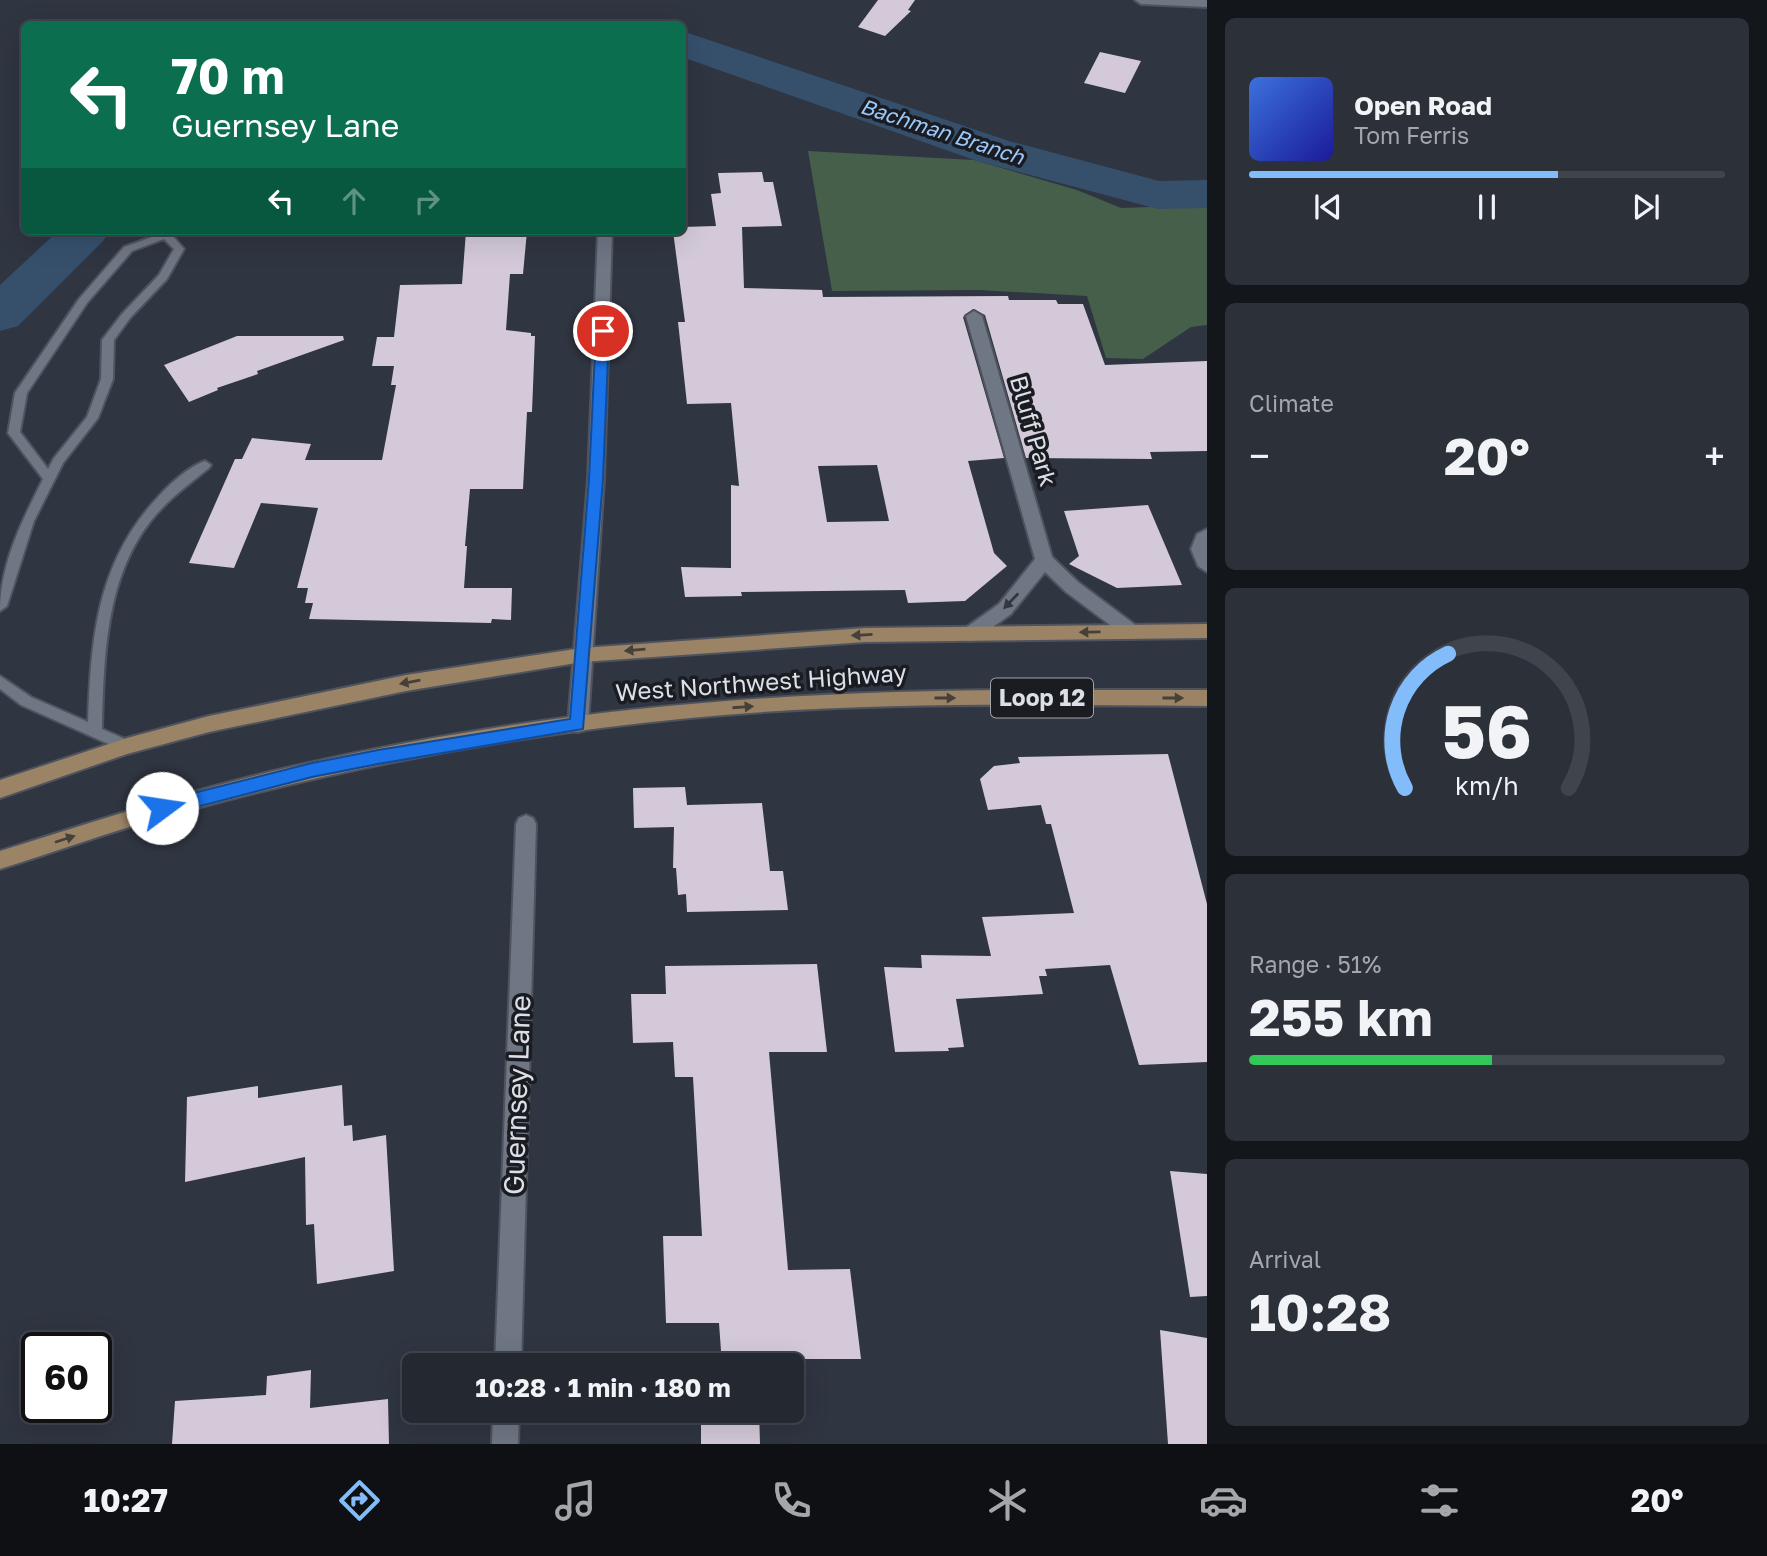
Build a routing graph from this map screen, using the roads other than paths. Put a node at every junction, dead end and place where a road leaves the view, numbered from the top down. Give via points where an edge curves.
1 (1141, 0) edge
2 (1207, 3) edge
3 (605, 235) edge
4 (974, 316) dead end
5 (205, 465) dead end
6 (49, 479) junction
7 (1207, 535) edge
8 (1044, 560) junction
9 (1207, 565) edge
10 (0, 606) edge
11 (1207, 631) edge
12 (1132, 632) junction
13 (970, 634) junction
14 (582, 654) junction
15 (0, 682) edge
16 (1207, 698) edge
17 (578, 724) junction
18 (95, 732) junction
19 (127, 746) junction
20 (0, 789) edge
21 (526, 824) dead end
22 (0, 860) edge
23 (508, 1353) edge
24 (506, 1423) edge
25 (505, 1444) edge

1 - 2 street
3 - 14 street via 600,395
4 - 8 street, Bluff Park
5 - 18 lane via 154,509 124,547 110,585 96,678
6 - 6 lane via 92,418 107,379 108,340 163,277 179,249 166,235 128,249 83,302 21,393 14,433
6 - 10 lane via 28,521
7 - 9 street via 1200,544
8 - 12 street
8 -> 13 street via 1005,609
11 - 12 main road, West Northwest Highway
12 -> 13 main road, West Northwest Highway
13 -> 14 main road, West Northwest Highway via 866,635
14 - 17 street
14 -> 19 main road, West Northwest Highway via 406,682
15 - 18 lane via 26,701
17 -> 16 main road, West Northwest Highway / Loop 12 via 691,710 877,698
22 -> 17 main road, West Northwest Highway / Loop 12 via 162,808 312,770
18 - 19 lane
19 - 20 main road, West Northwest Highway
21 - 23 street, Guernsey Lane
24 - 25 street

